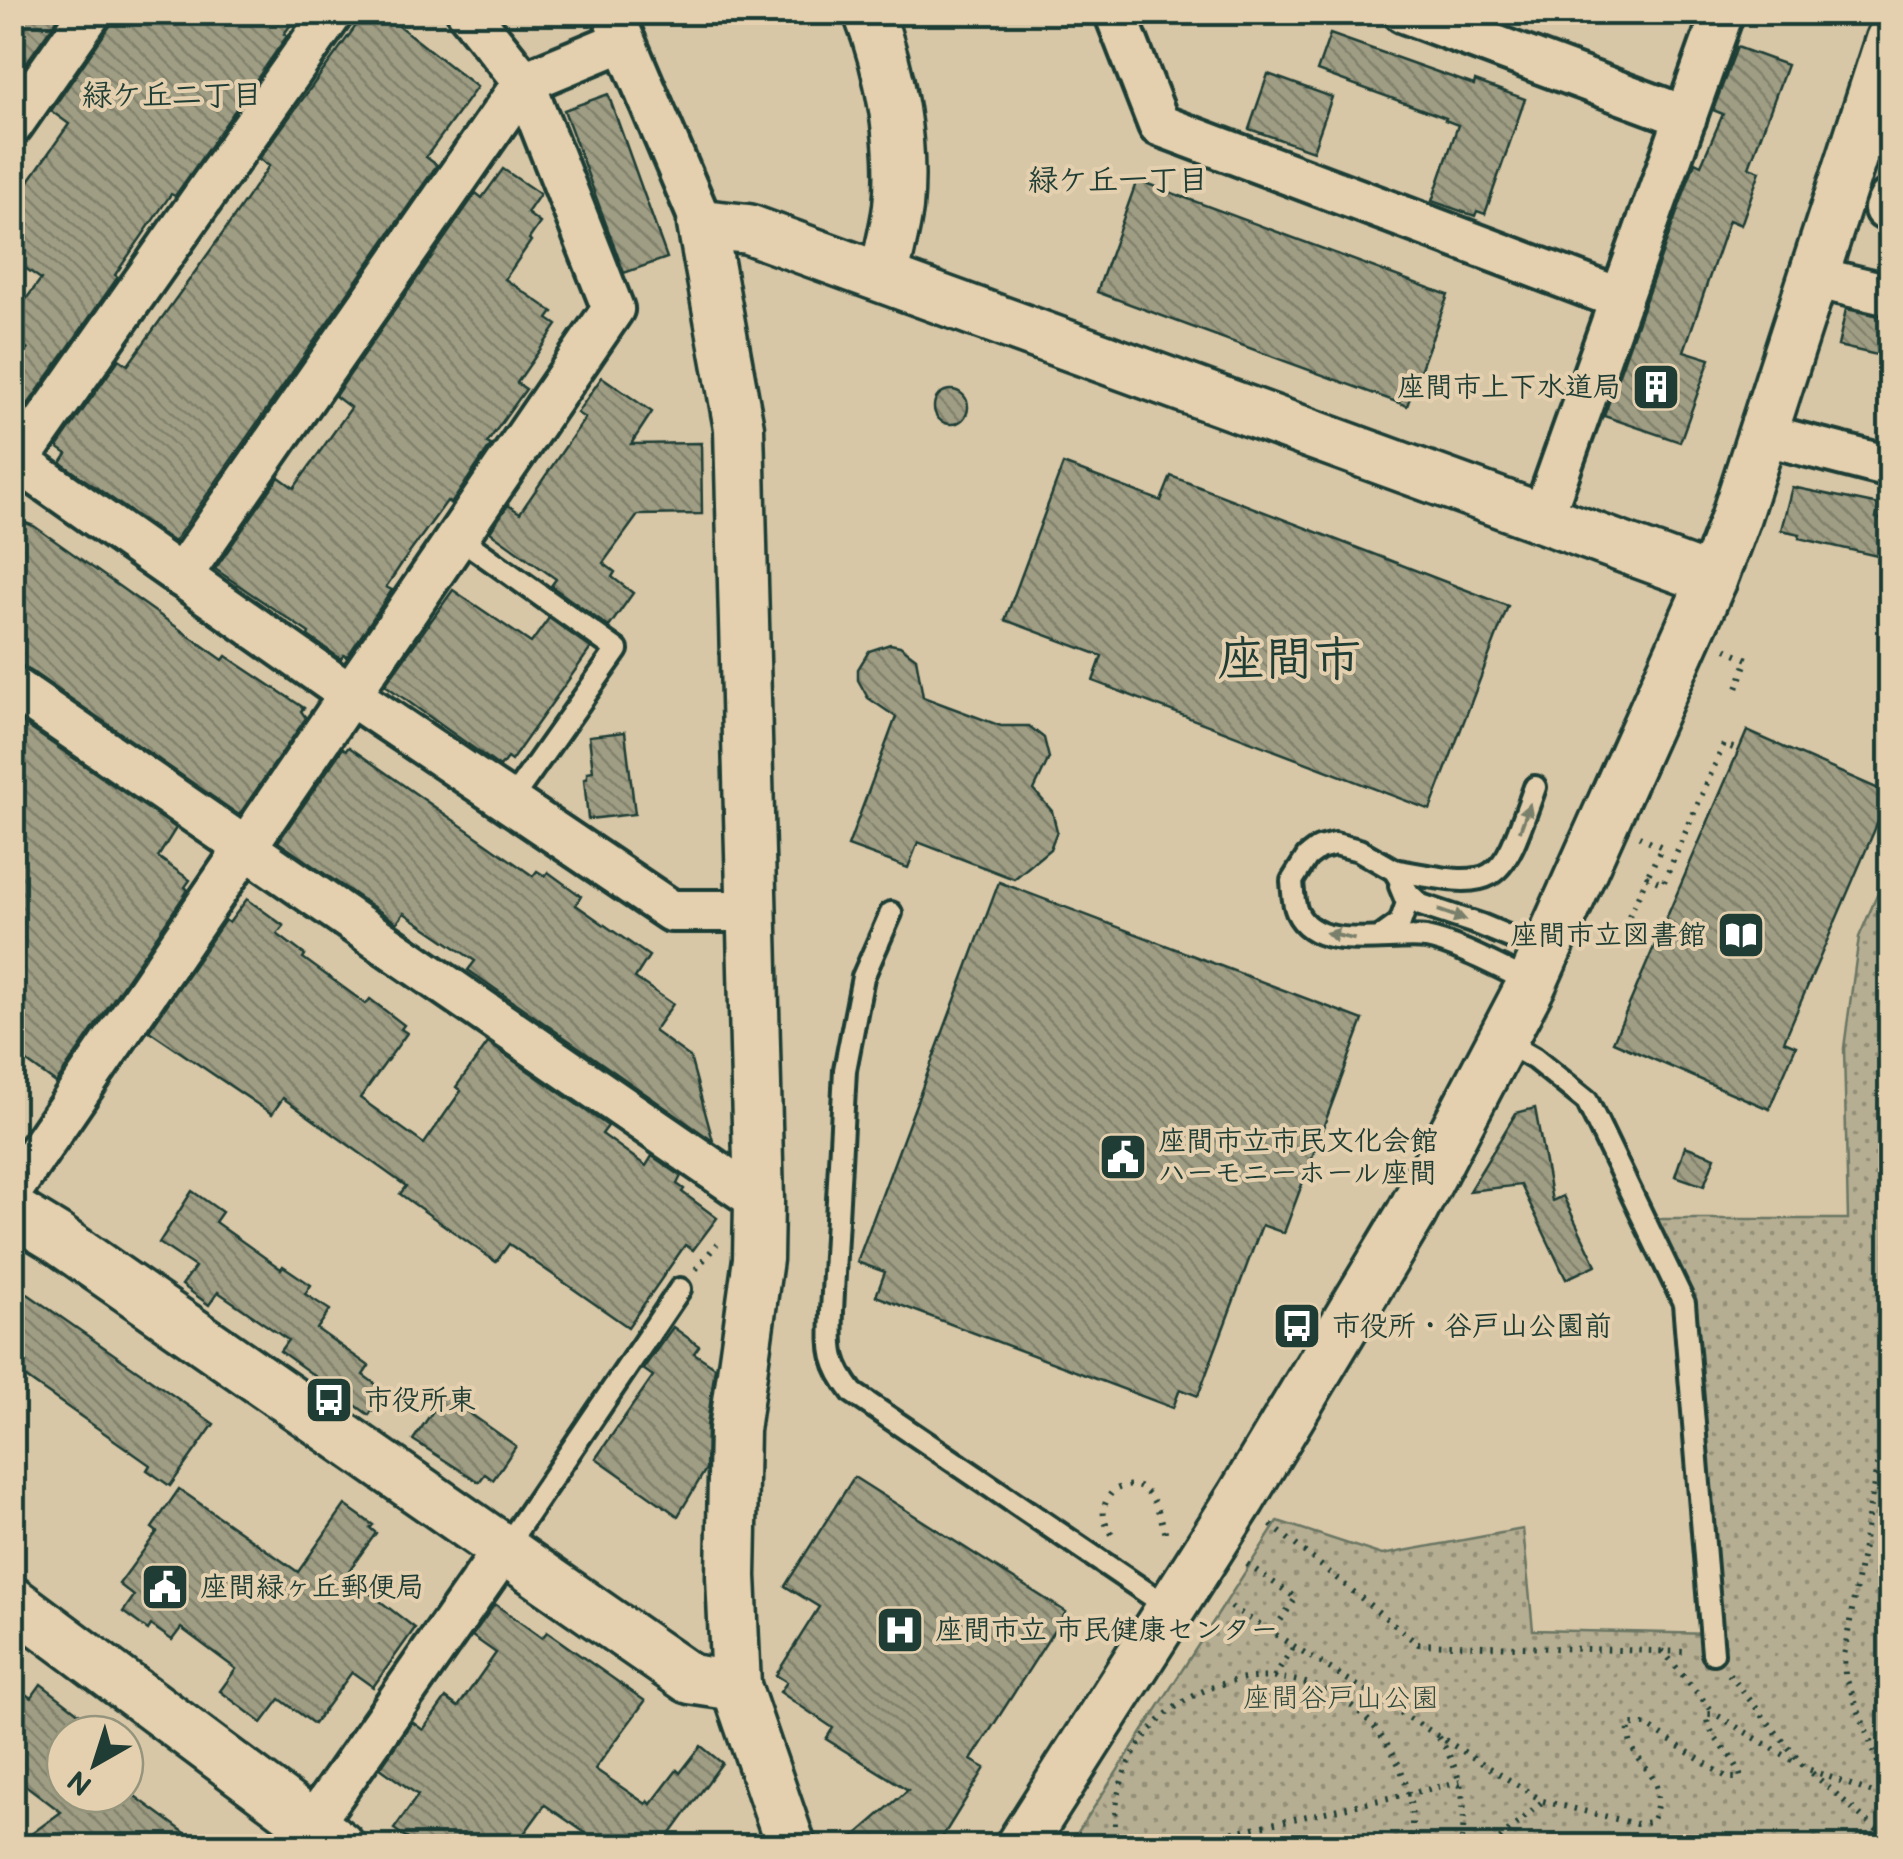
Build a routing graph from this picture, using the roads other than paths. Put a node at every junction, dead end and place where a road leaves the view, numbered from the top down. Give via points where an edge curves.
1 (91, 12) edge
2 (333, 12) edge
3 (468, 12) edge
4 (868, 12) edge
5 (1115, 12) edge
6 (1404, 12) edge
7 (1723, 12) edge
8 (1481, 26) edge
9 (618, 27) edge
10 (1887, 57) edge
11 (524, 82) junction
12 (1686, 117) junction
13 (12, 125) edge
14 (702, 224) junction
15 (1812, 277) junction
16 (884, 278) junction
17 (1890, 295) edge
18 (1621, 298) junction
19 (1762, 434) junction
20 (15, 459) edge
21 (1890, 467) edge
22 (1542, 520) junction
23 (458, 536) junction
24 (181, 576) junction
25 (1712, 580) junction
26 (12, 687) edge
27 (349, 694) junction
28 (1535, 787) dead end
29 (510, 803) junction
30 (245, 849) junction
31 (1394, 870) junction
32 (752, 912) junction
33 (890, 912) dead end
34 (1382, 936) junction
35 (1539, 968) junction
36 (1504, 1040) junction
37 (760, 1201) junction
38 (15, 1203) edge
39 (680, 1289) dead end
40 (505, 1548) junction
41 (12, 1601) edge
42 (1171, 1609) junction
43 (1713, 1653) road end
44 (736, 1686) junction
45 (316, 1840) edge
46 (790, 1846) edge
47 (1020, 1846) edge

1 - 13 street
2 - 20 street
3 - 11 street
4 - 16 street via 893,107 898,158 898,206
5 - 18 street via 1159,125
6 - 8 street
7 - 12 street
8 - 12 street
9 - 11 street
9 - 14 street
10 - 15 street
11 - 23 street via 614,309
11 - 24 street
12 - 18 street
14 - 16 street via 748,229
14 - 32 street via 739,428
15 - 17 street
15 - 19 street
16 - 22 street
18 - 22 street
19 - 21 street
19 - 25 street
20 - 24 street
22 - 25 street
23 - 27 street
23 - 29 lane via 617,650
24 - 27 street
25 - 35 street
26 - 30 street
27 - 29 street
27 - 30 street
31 -> 28 lane via 1469,882 1487,877 1512,851
29 - 32 street via 670,911
30 - 37 street
30 - 38 street
31 - 34 lane via 1407,903 1400,923
34 -> 31 lane via 1347,940 1314,929 1298,914 1292,882 1307,857 1335,844
31 -> 35 lane via 1421,905 1481,925
32 - 37 street
33 - 42 lane via 863,978 845,1070 830,1347 835,1369 853,1392
34 - 35 lane via 1429,938
35 - 36 street
36 - 42 street via 1411,1214
36 - 43 lane via 1587,1101 1684,1303
37 - 44 street via 734,1430 730,1576
38 - 40 street
39 - 40 lane
40 - 44 street via 690,1678
40 - 45 street
41 - 45 street
42 - 47 street
44 - 46 street

